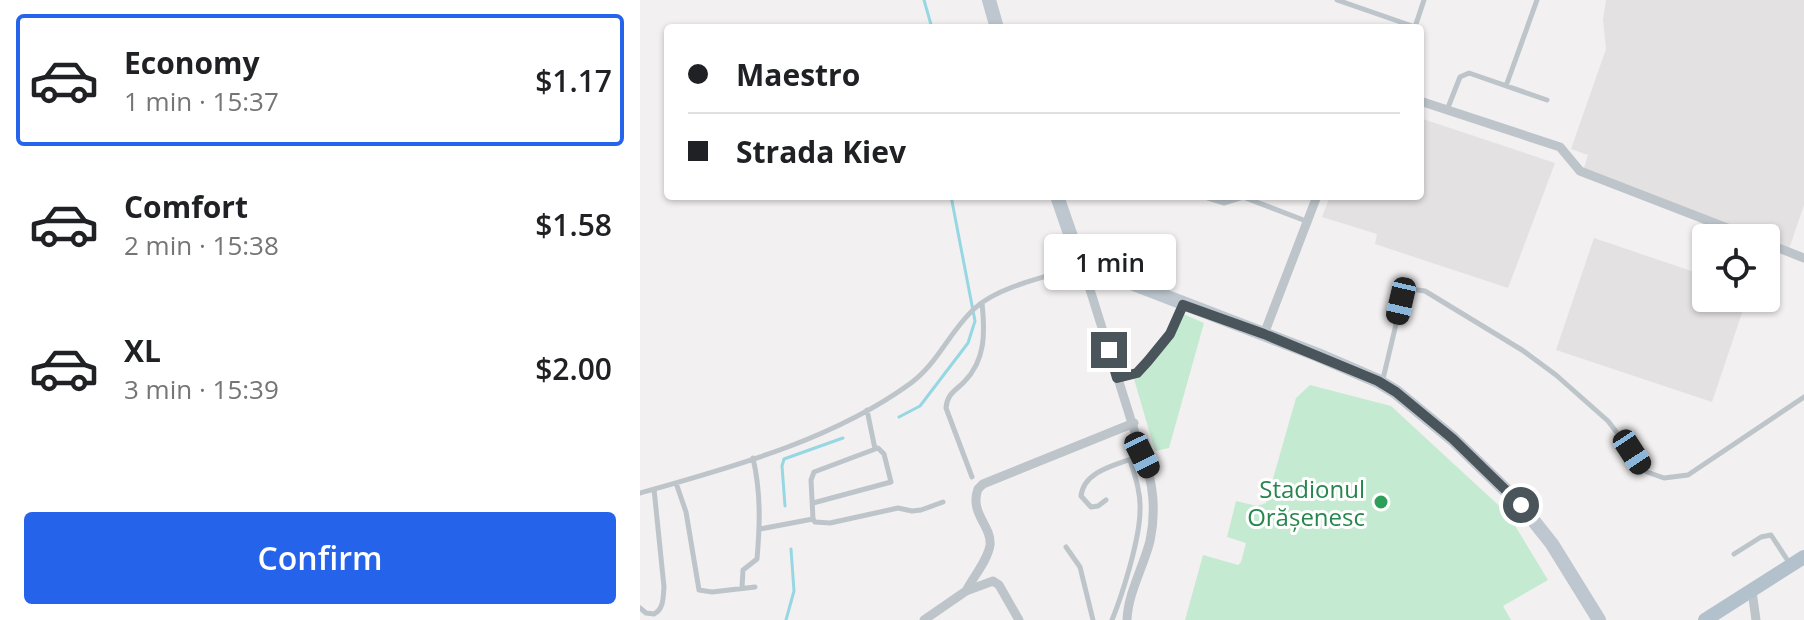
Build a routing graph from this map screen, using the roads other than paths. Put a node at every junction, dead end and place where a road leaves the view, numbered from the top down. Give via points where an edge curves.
1 (989, 0) edge
2 (1337, 0) edge
3 (1424, 0) edge
4 (1537, 0) edge
5 (996, 24) edge
6 (1404, 24) edge
7 (1416, 24) edge
8 (1506, 86) junction
9 (1547, 100) dead end
10 (1424, 102) edge
11 (1447, 111) junction
12 (1058, 200) edge
13 (1251, 200) edge
14 (1315, 200) edge
15 (1307, 221) junction
16 (1717, 224) edge
17 (1780, 249) edge
18 (1804, 258) edge
19 (1081, 262) junction
20 (979, 304) junction
21 (1183, 305) junction
22 (1264, 334) junction
23 (1117, 378) junction
24 (1382, 384) junction
25 (1804, 397) edge
26 (867, 410) junction
27 (1134, 423) junction
28 (875, 449) junction
29 (1142, 455) junction
30 (753, 458) junction
31 (1130, 460) junction
32 (972, 477) dead end
33 (676, 483) junction
34 (654, 489) junction
35 (640, 493) edge
36 (1106, 500) dead end
37 (943, 502) dead end
38 (813, 503) junction
39 (813, 519) junction
40 (760, 529) junction
41 (1066, 547) dead end
42 (1734, 554) dead end
43 (1798, 561) edge
44 (755, 587) dead end
45 (742, 588) junction
46 (966, 591) junction
47 (1752, 591) junction
48 (640, 608) edge
49 (1126, 618) edge
50 (924, 620) edge
51 (1019, 620) edge
52 (1093, 620) edge
53 (1112, 620) edge
54 (1599, 620) edge
55 (1705, 620) edge
56 (1756, 620) edge

1 - 5 main road
2 - 6 lane
3 - 7 lane
4 - 8 lane
8 - 9 lane
8 - 11 lane via 1464,74
10 - 11 street
11 - 16 street via 1560,147 1580,171
12 - 19 main road
13 - 15 lane
14 - 15 street
15 - 22 street
17 - 18 street
19 - 20 lane
19 - 21 main road
19 - 23 street
20 - 26 lane via 914,381
20 - 32 lane via 985,329 981,354 947,398 946,408
21 - 22 main road
21 - 23 lane via 1170,334 1148,361 1137,373
22 - 24 main road
23 - 27 street
24 - 25 lane via 1403,295 1419,289 1454,306 1556,375 1608,421 1641,467 1656,476 1688,475
24 - 54 main road via 1453,439 1521,505
26 - 28 lane
26 - 30 lane
27 - 29 street
27 - 46 street via 978,489 976,505 990,546
28 - 38 lane via 814,472
28 - 38 lane via 884,454 890,483
29 - 31 lane
29 - 49 street via 1151,475 1150,540
30 - 33 lane
30 - 40 lane
31 - 36 lane via 1096,473 1082,489 1091,507
31 - 53 lane via 1140,509
33 - 34 lane
33 - 45 lane via 699,590
34 - 35 lane
34 - 48 lane via 663,602 654,614
37 - 39 lane via 825,524
38 - 39 lane
39 - 40 lane
40 - 45 lane via 757,559 743,570
41 - 52 lane via 1080,567
42 - 43 lane via 1771,535
43 - 47 main road
44 - 45 lane
46 - 50 street
46 - 51 street via 993,581
47 - 55 main road
47 - 56 street

